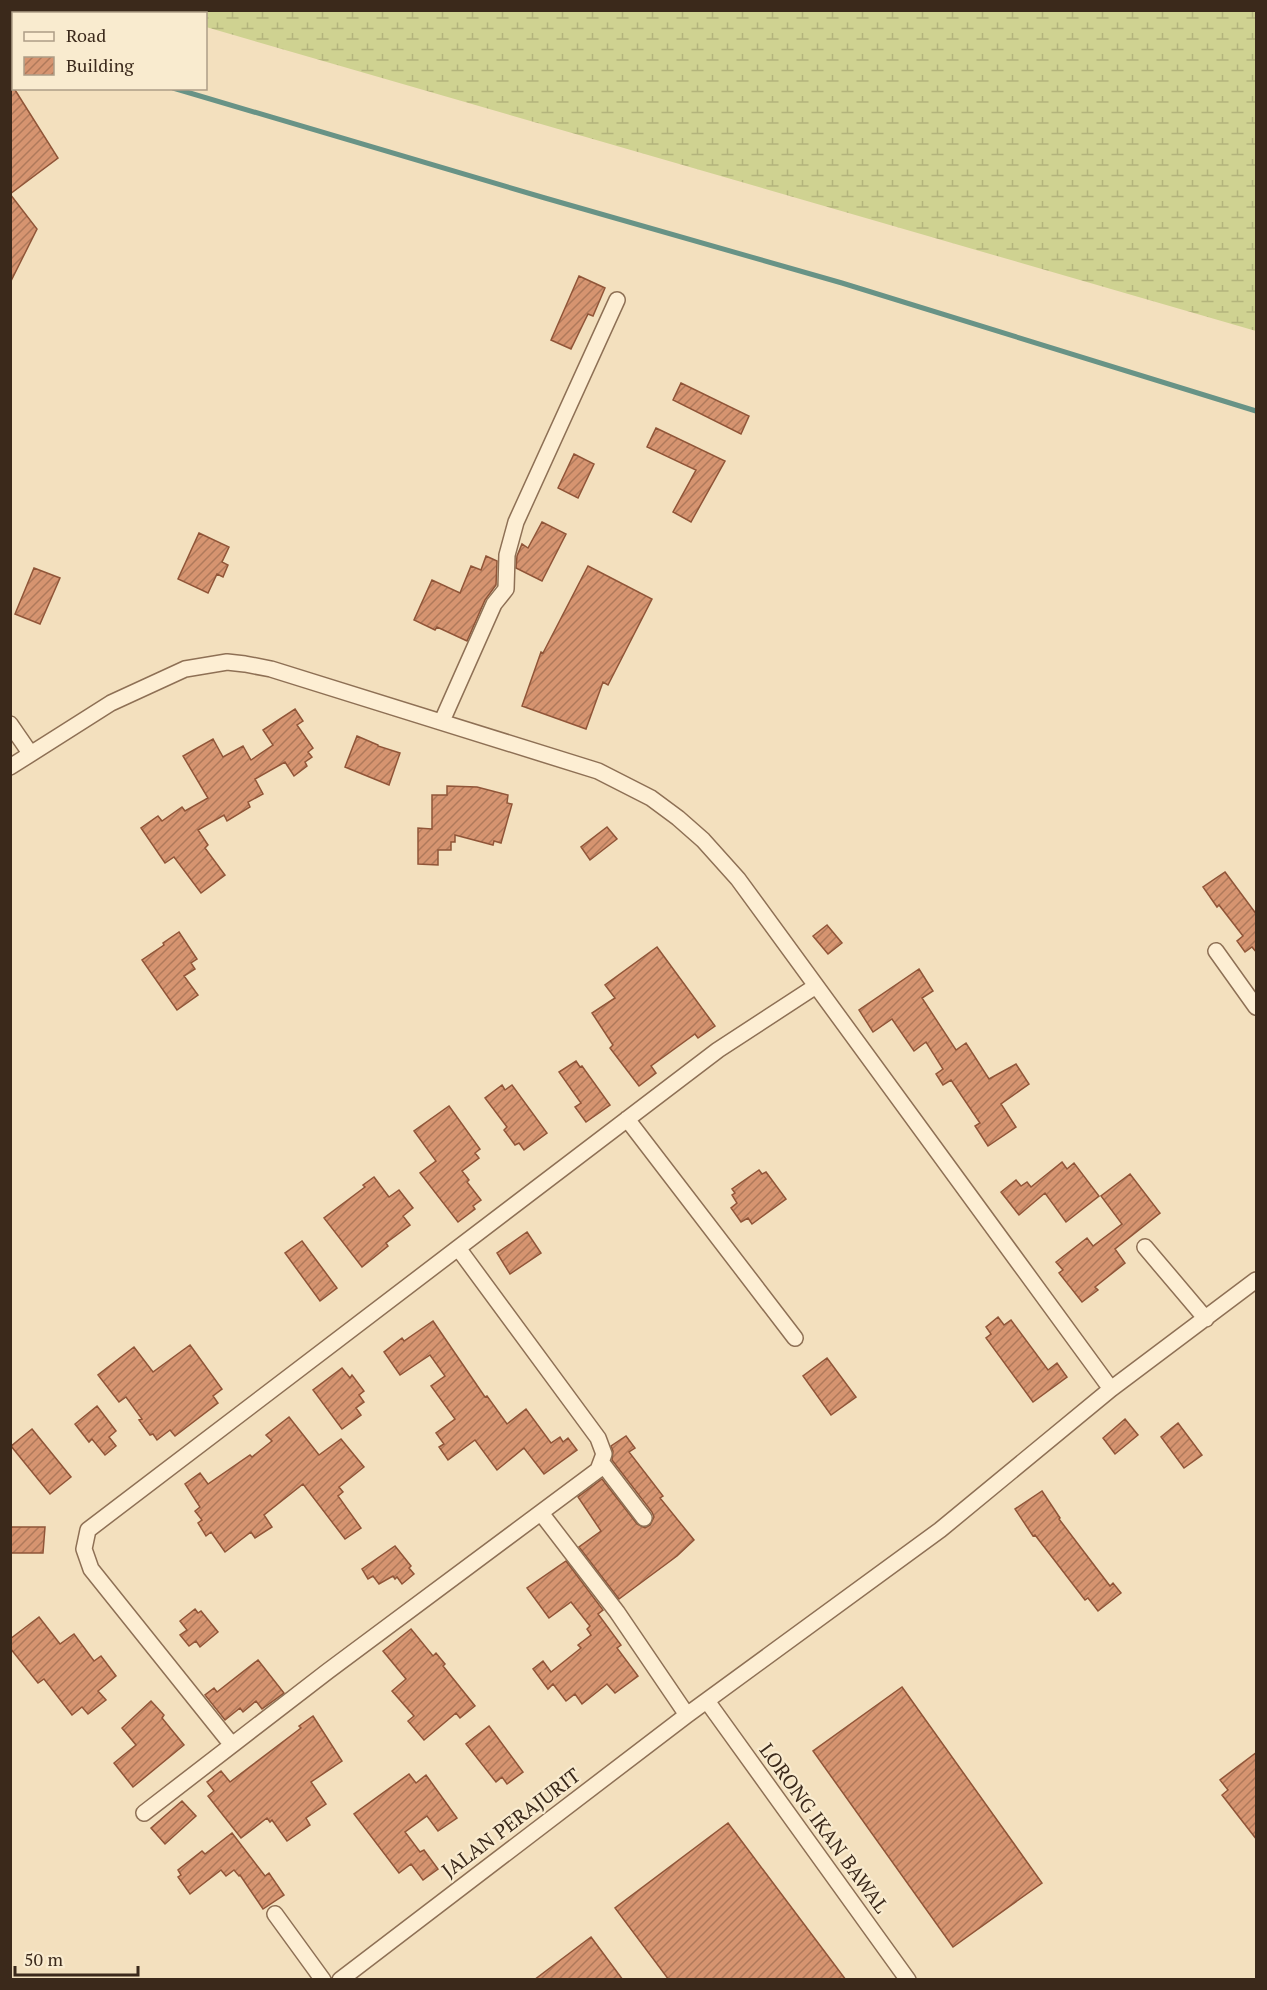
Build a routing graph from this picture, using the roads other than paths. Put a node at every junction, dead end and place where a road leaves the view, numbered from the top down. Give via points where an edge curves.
1 (617, 300) dead end
2 (442, 721) junction
3 (10, 724) edge
4 (30, 753) junction
5 (10, 767) edge
6 (1216, 951) dead end
7 (816, 986) junction
8 (1257, 1007) edge
9 (627, 1119) junction
10 (1145, 1247) dead end
11 (458, 1248) junction
12 (1257, 1280) edge
13 (1206, 1318) junction
14 (795, 1338) dead end
15 (1111, 1389) junction
16 (602, 1463) junction
17 (541, 1513) junction
18 (644, 1518) dead end
19 (707, 1701) junction
20 (687, 1715) junction
21 (232, 1745) junction
22 (144, 1813) dead end
23 (275, 1914) dead end
24 (323, 1980) edge
25 (340, 1980) edge
26 (908, 1980) edge

1 - 2 street via 516,522 507,555 506,590 494,604
2 - 4 street via 271,669 227,662 185,669 111,703
2 - 7 street via 598,771 651,798 703,840 731,871
3 - 4 street
4 - 5 street
6 - 8 street
7 - 9 street via 718,1050
7 - 15 street
9 - 11 street
9 - 14 street
10 - 13 street
11 - 16 street via 598,1438 604,1454
11 - 21 street via 88,1530 84,1549 91,1569
12 - 13 street, JALAN PERAJURIT
13 - 15 street, JALAN PERAJURIT
15 - 19 street, JALAN PERAJURIT via 940,1530
16 - 17 street
16 - 18 street
17 - 20 street via 617,1612
17 - 21 street
19 - 20 street, JALAN PERAJURIT
19 - 26 street, LORONG IKAN BAWAL
20 - 25 street, JALAN PERAJURIT
21 - 22 street
23 - 24 street

